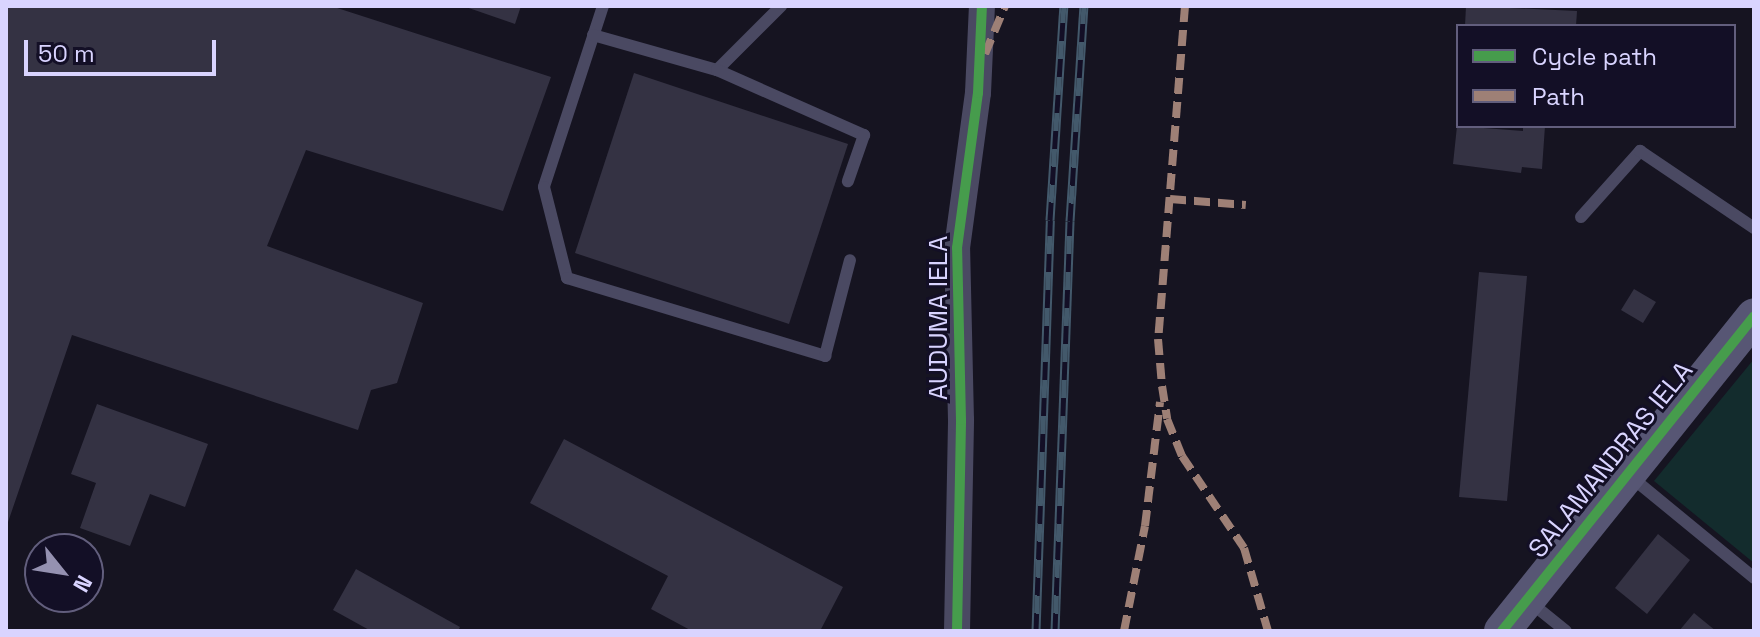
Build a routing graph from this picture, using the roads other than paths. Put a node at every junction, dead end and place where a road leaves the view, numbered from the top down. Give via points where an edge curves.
1 (603, 6) edge
2 (781, 6) edge
3 (982, 6) edge
4 (593, 35) junction
5 (717, 70) junction
6 (848, 181) dead end
7 (1581, 217) dead end
8 (1754, 228) edge
9 (850, 260) dead end
10 (1754, 317) edge
11 (1628, 474) junction
12 (1754, 578) edge
13 (1527, 600) junction
14 (957, 631) edge
15 (1502, 631) edge
16 (1566, 631) edge

1 - 4 lane
2 - 5 lane
3 - 14 street, AUDUMA IELA via 978,93 957,248
4 - 5 lane
4 - 9 lane via 544,187 567,278 825,356
5 - 6 lane via 864,135
7 - 8 lane via 1640,151
10 - 11 street, SALAMANDRAS IELA
11 - 12 lane
11 - 13 street, SALAMANDRAS IELA
13 - 15 street, SALAMANDRAS IELA
13 - 16 lane

